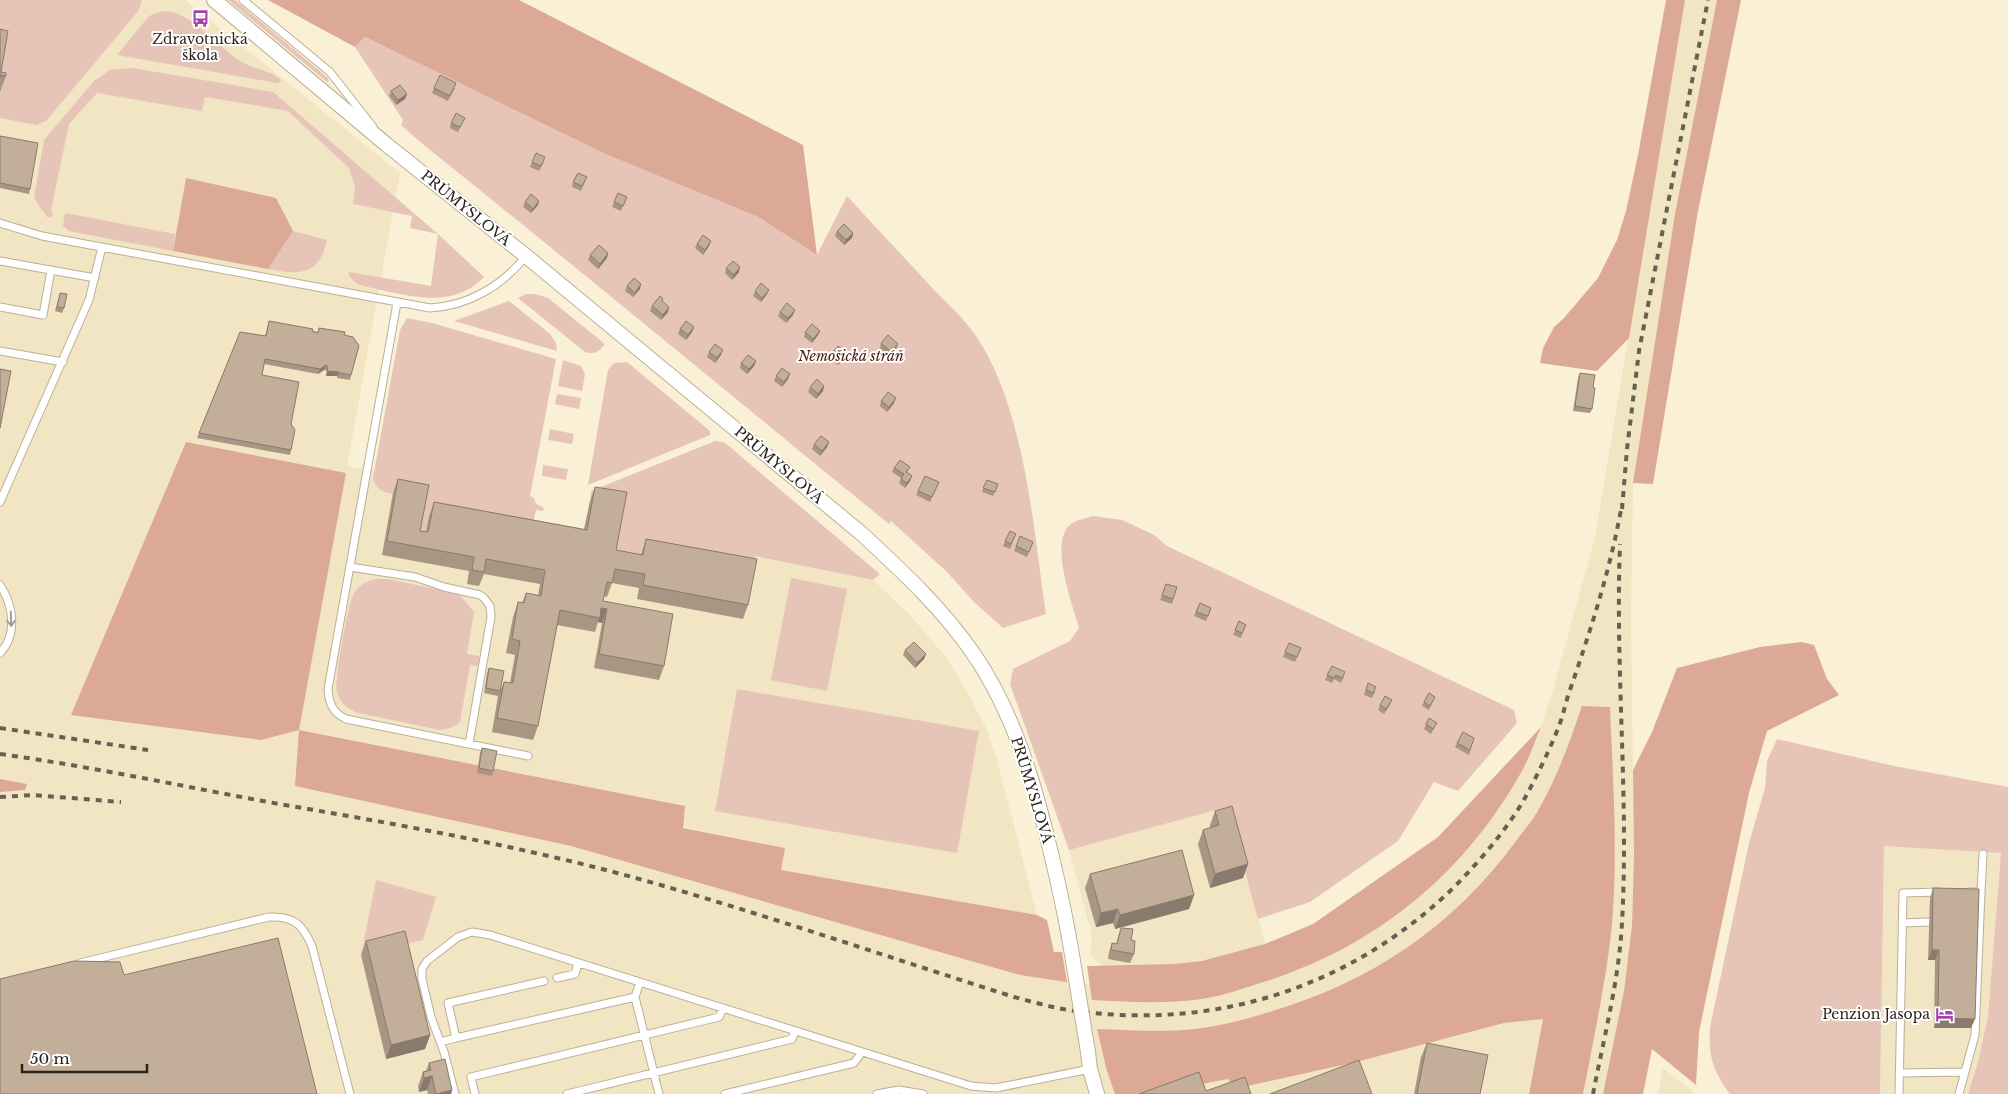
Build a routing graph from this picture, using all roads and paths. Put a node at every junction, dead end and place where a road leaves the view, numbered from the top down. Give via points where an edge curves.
1 (214, 0) edge
2 (243, 0) edge
3 (387, 144) junction
4 (0, 223) edge
5 (102, 247) junction
6 (526, 256) junction
7 (0, 261) edge
8 (51, 270) junction
9 (94, 278) junction
10 (398, 303) junction
11 (0, 307) edge
12 (0, 351) edge
13 (63, 362) junction
14 (0, 502) edge
15 (350, 567) junction
16 (0, 585) edge
17 (0, 653) edge
18 (468, 744) junction
19 (528, 756) dead end
20 (1982, 854) dead end
21 (1951, 892) edge
22 (1961, 892) edge
23 (1981, 892) junction
24 (1929, 922) dead end
25 (1902, 923) junction
26 (578, 963) junction
27 (77, 964) edge
28 (557, 978) dead end
29 (544, 981) dead end
30 (640, 982) junction
31 (635, 997) junction
32 (722, 1008) junction
33 (795, 1031) junction
34 (644, 1035) junction
35 (456, 1038) junction
36 (440, 1042) junction
37 (862, 1052) junction
38 (1090, 1069) junction
39 (1965, 1072) junction
40 (654, 1073) junction
41 (1900, 1073) junction
42 (350, 1094) edge
43 (455, 1094) edge
44 (475, 1094) edge
45 (567, 1094) edge
46 (659, 1094) edge
47 (725, 1094) edge
48 (877, 1094) edge
49 (923, 1094) edge
50 (1097, 1094) edge
51 (1900, 1094) edge
52 (1960, 1094) edge

1 - 3 street, PRŮMYSLOVÁ
2 - 3 lane via 330,72
3 - 6 street, PRŮMYSLOVÁ
4 - 5 lane via 26,232
5 - 9 lane
5 - 10 lane
6 - 10 lane via 509,275 484,293 454,304 430,308
6 - 38 street, PRŮMYSLOVÁ, bridge via 862,534 907,576 976,657 1015,733 1039,803 1066,916
7 - 8 lane
8 - 9 lane
8 - 11 lane via 43,315
9 - 13 lane via 89,300
10 - 15 lane
12 - 13 lane
13 - 14 lane
15 - 18 lane via 328,689 331,707 346,719
15 - 18 lane via 415,577 475,594 488,601 491,617
16 -> 17 lane via 7,598 12,623 10,639
18 - 19 lane
20 - 23 lane
21 - 25 lane via 1902,892
22 - 23 lane
23 - 39 lane via 1975,1035
24 - 25 lane
25 - 41 lane
26 - 28 lane via 575,974
26 - 30 lane
26 - 36 lane via 480,933 466,933 458,937 427,961 422,969 431,1017
27 - 42 lane via 269,917 292,919 312,946
29 - 35 lane via 448,1003
30 - 31 lane
30 - 32 lane
31 - 34 lane
31 - 35 lane
32 - 33 lane
32 - 34 lane via 719,1017
33 - 37 lane
33 - 40 lane via 792,1039
34 - 40 lane
34 - 44 lane via 471,1077
35 - 36 lane
36 - 43 lane
37 - 38 lane via 985,1088 1007,1087
37 - 47 lane via 854,1063
38 - 50 street, PRŮMYSLOVÁ
39 - 41 lane
39 - 52 lane
40 - 45 lane
40 - 46 lane
41 - 51 lane
48 - 49 lane via 898,1090

